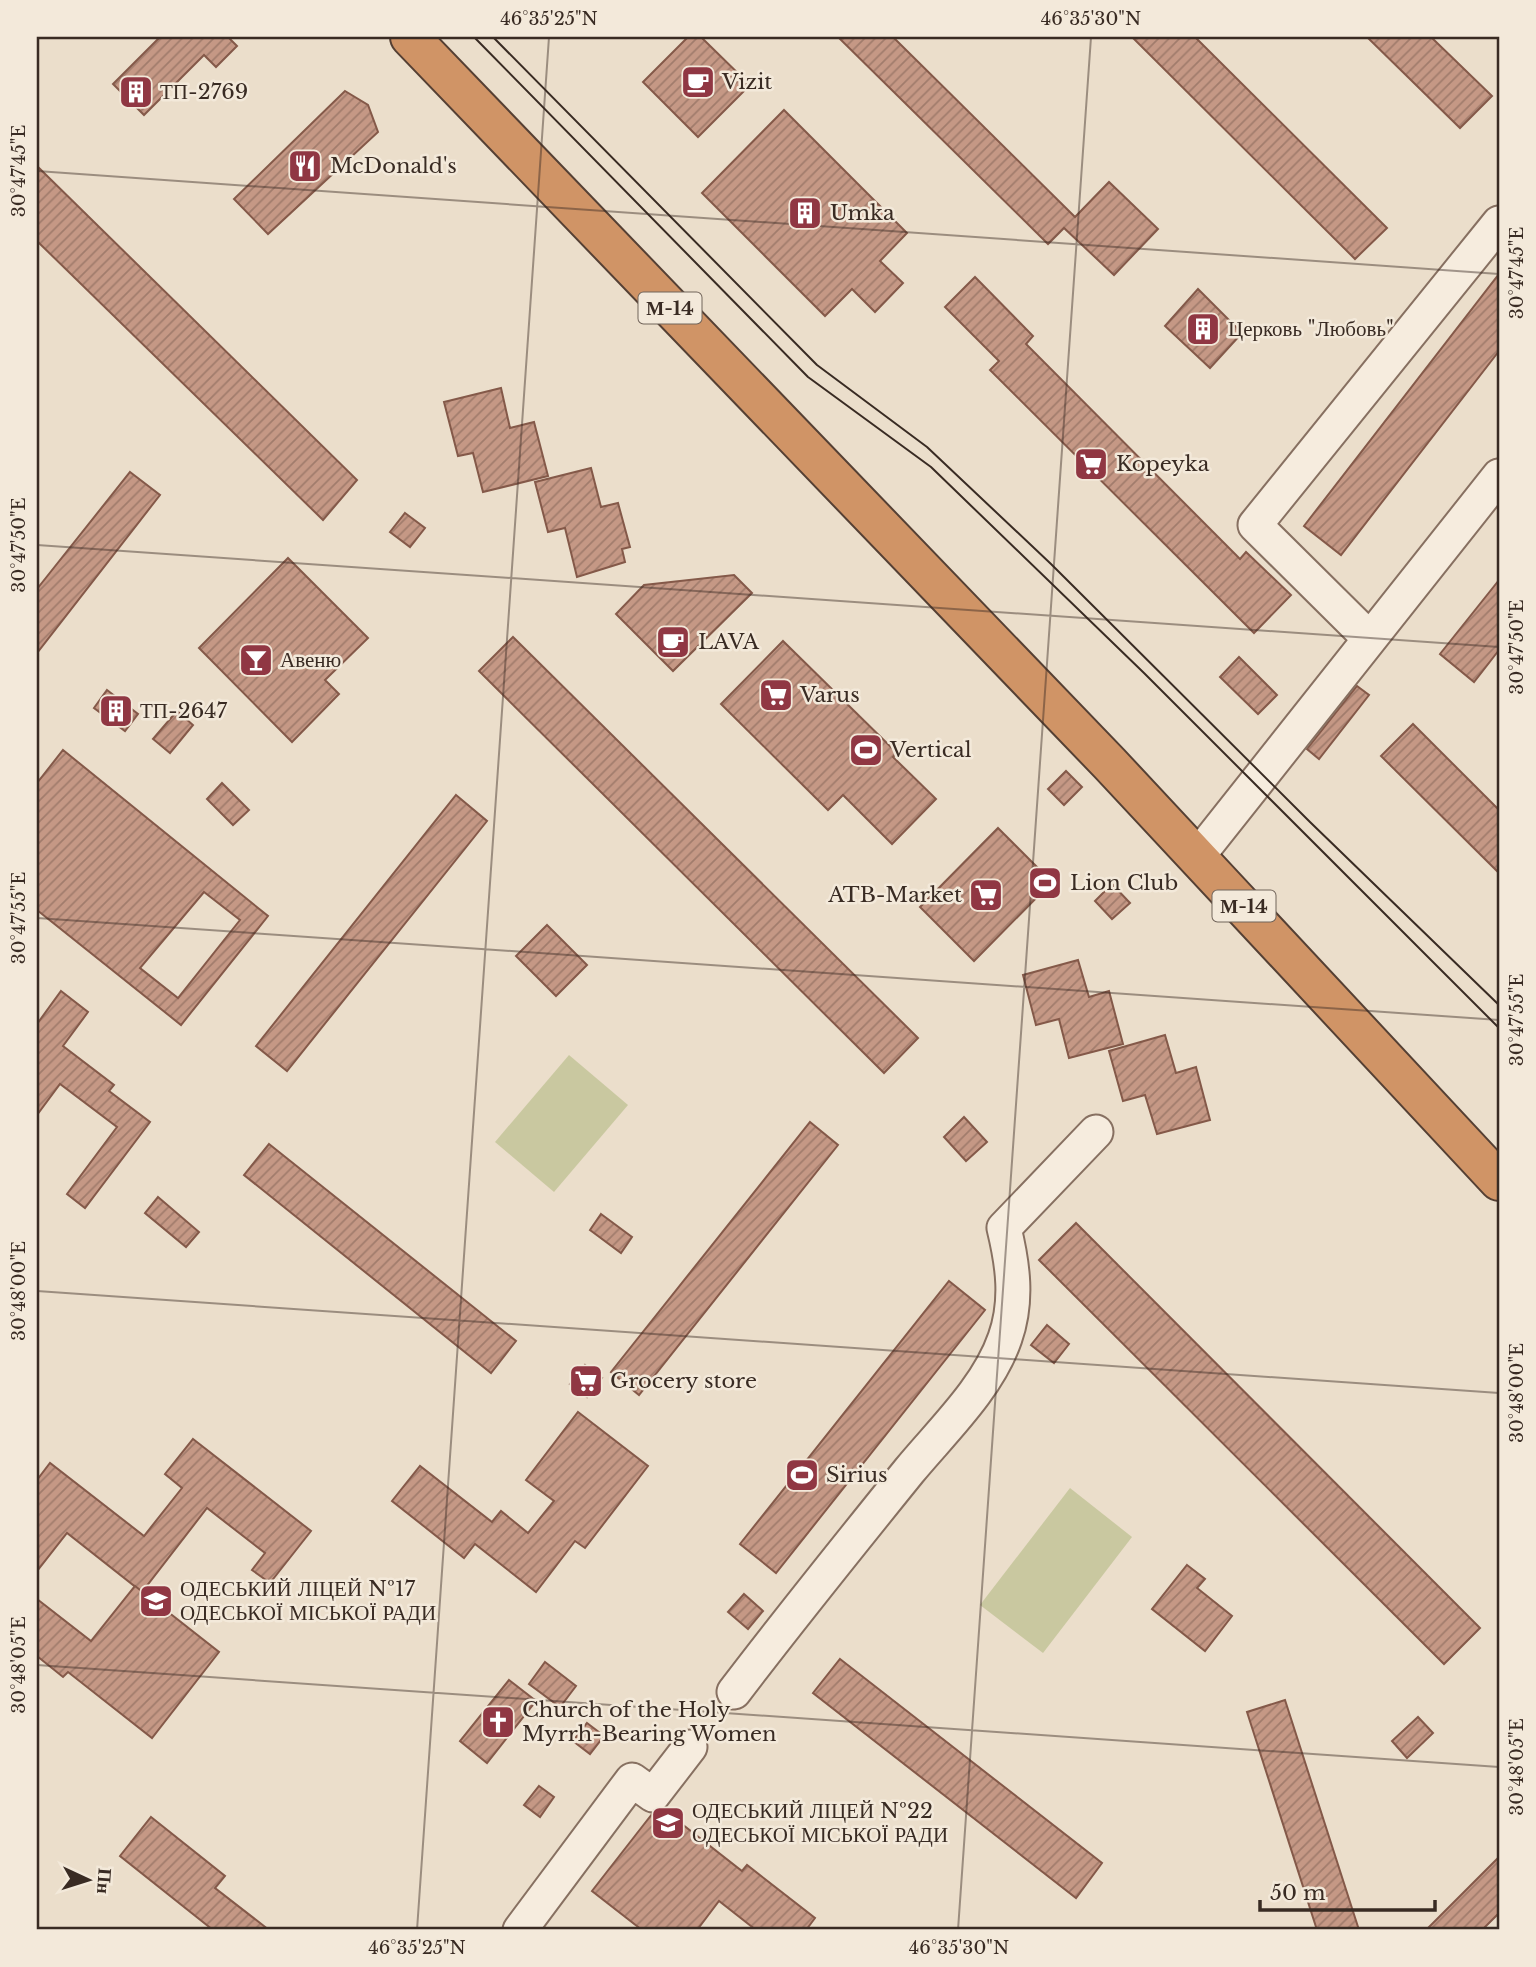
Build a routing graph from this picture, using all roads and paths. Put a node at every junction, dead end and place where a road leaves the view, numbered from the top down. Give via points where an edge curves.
1 (410, 37) edge
2 (1499, 223) edge
3 (1499, 476) edge
4 (1369, 638) junction
5 (1197, 857) junction
6 (1096, 1132) dead end
7 (1499, 1181) edge
8 (734, 1692) dead end
9 (690, 1747) dead end
10 (520, 1930) edge

1 - 5 highway, М-14
2 - 4 street via 1255,526
3 - 4 street
4 - 5 street
5 - 7 highway, М-14
6 - 8 street via 1004,1228 1013,1265 1013,1302 1005,1339 981,1384
9 - 10 street via 653,1795 632,1780

